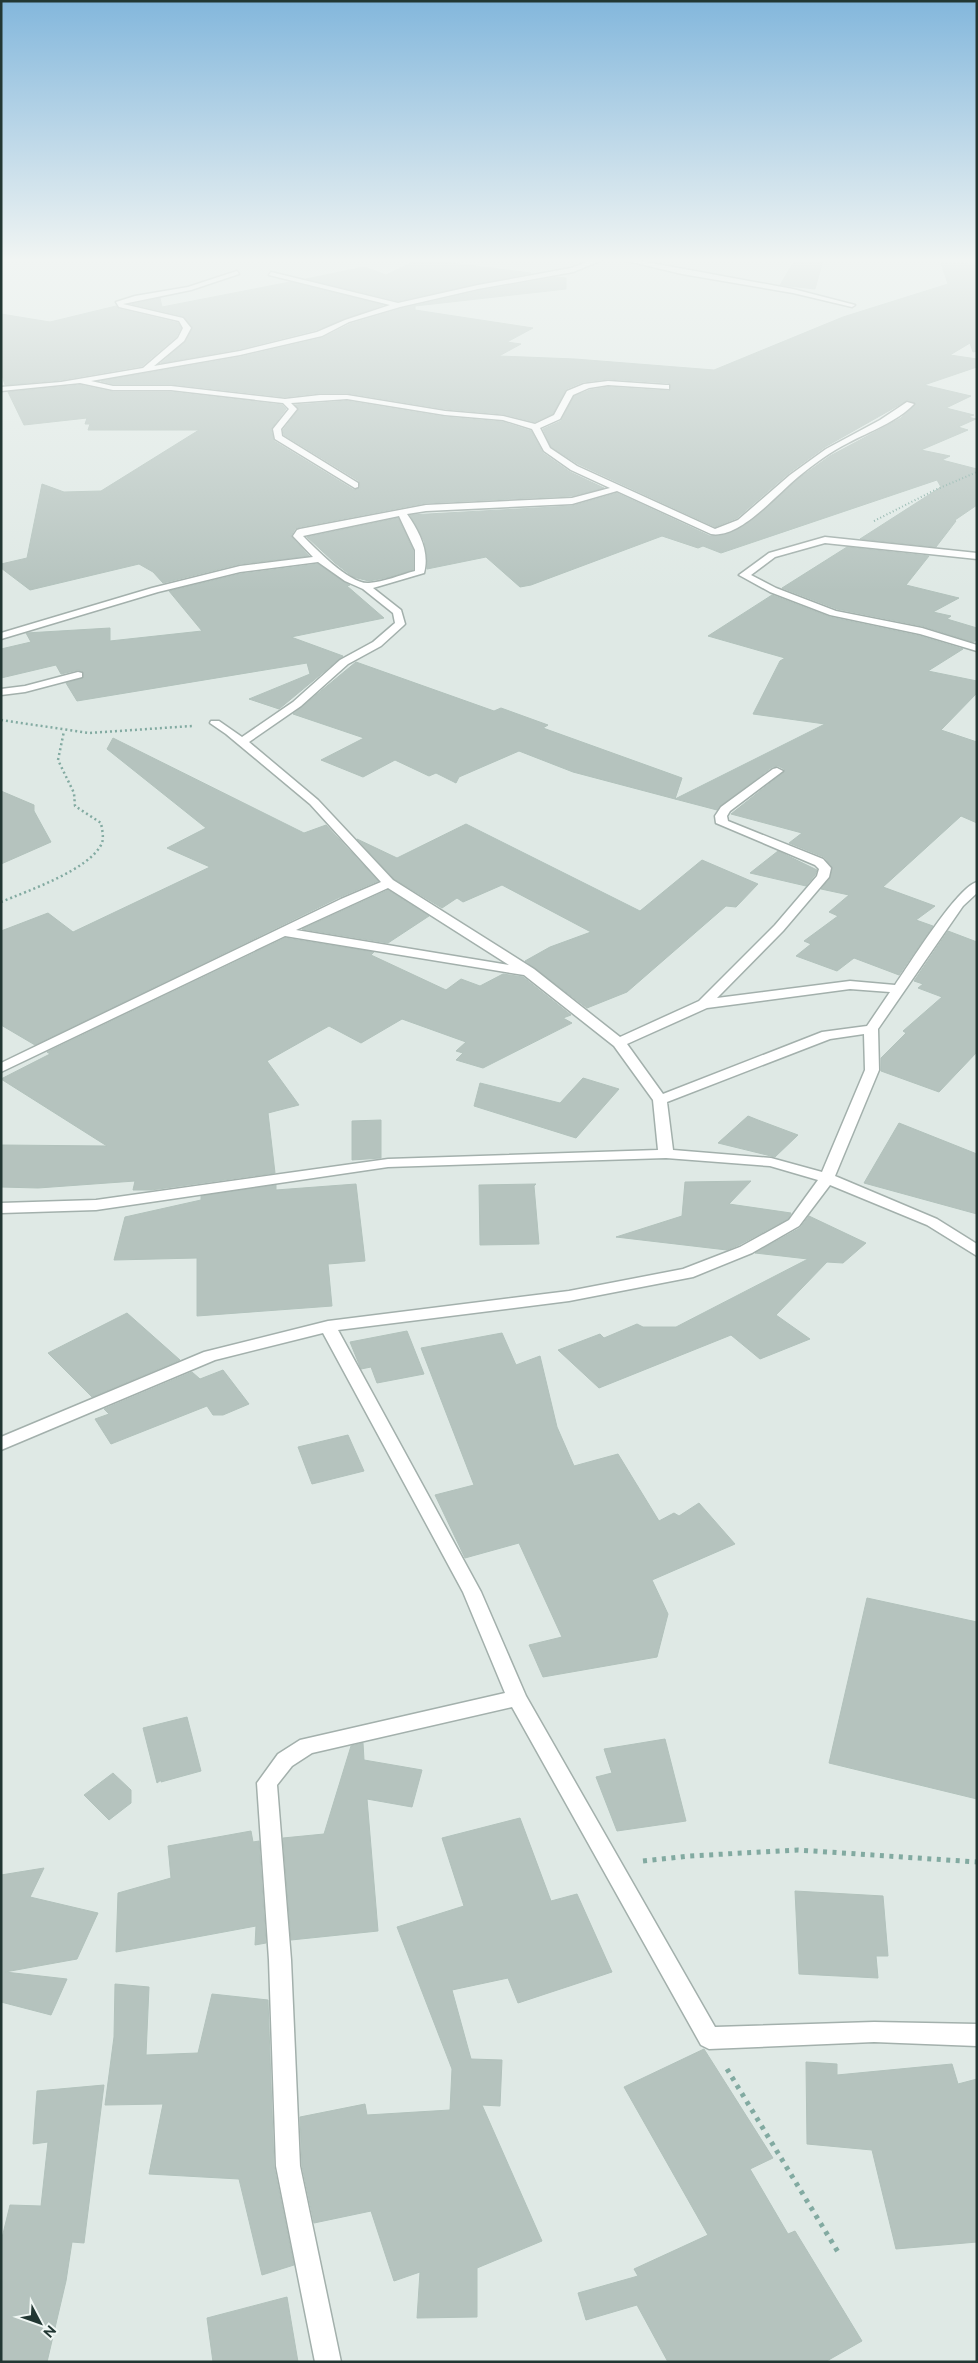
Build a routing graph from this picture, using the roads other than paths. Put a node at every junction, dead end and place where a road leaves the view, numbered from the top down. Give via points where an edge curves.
1 (135, 370) edge
2 (81, 381) junction
3 (666, 387) dead end
4 (1, 389) edge
5 (284, 401) junction
6 (910, 404) dead end
7 (534, 427) junction
8 (355, 485) dead end
9 (619, 488) junction
10 (402, 513) junction
11 (977, 556) edge
12 (320, 559) junction
13 (366, 587) junction
14 (1, 636) edge
15 (977, 648) edge
16 (78, 675) dead end
17 (1, 692) edge
18 (215, 723) road end
19 (242, 742) junction
20 (777, 771) dead end
21 (389, 883) junction
22 (977, 886) edge
23 (283, 932) junction
24 (529, 972) junction
25 (898, 990) junction
26 (704, 1004) junction
27 (871, 1029) junction
28 (619, 1044) junction
29 (1, 1068) edge
30 (660, 1100) junction
31 (666, 1154) junction
32 (827, 1178) junction
33 (1, 1208) edge
34 (977, 1251) edge
35 (328, 1326) junction
36 (1, 1444) edge
37 (517, 1698) junction
38 (977, 2035) edge
39 (328, 2362) edge

1 - 2 street
2 - 4 street
2 - 5 street via 113,388 171,388
3 - 7 street via 608,383 587,386 570,393 557,416
5 - 7 street via 347,397 445,413 503,418
5 - 8 street via 293,409 277,429 278,437
6 - 9 street via 894,417 829,451 795,475 759,509 721,532 710,531
7 - 9 street via 547,449 574,468
9 - 10 street via 548,504 452,505
10 - 12 street via 300,532 298,536
10 - 13 street via 411,526 423,565 419,573
11 - 15 street via 825,540 772,555 744,575 833,613 922,631
12 - 13 street via 348,579
12 - 14 street via 240,569 155,590
13 - 19 street via 398,612 400,624 376,644 344,662 297,704
16 - 17 street
18 - 19 street
19 - 21 street via 314,802
20 - 26 street via 725,809 722,823 819,862 825,868 823,877 779,928
21 - 23 street
21 - 24 street
22 - 25 street via 959,902
23 - 24 street
23 - 29 street
24 - 28 street
25 - 26 street via 850,985
25 - 27 street
26 - 28 street
27 - 30 street via 827,1035
27 - 32 street via 872,1070
28 - 30 street
30 - 31 street
31 - 32 street via 771,1162
31 - 33 street via 388,1163 96,1205
32 - 34 street via 932,1222
32 - 35 street via 794,1223 746,1250 687,1272 569,1296
35 - 36 street via 210,1356
35 - 37 street via 472,1592
37 - 38 street via 709,2038 874,2032
37 - 39 street via 307,1746 285,1760 267,1783 280,1960 288,2166

